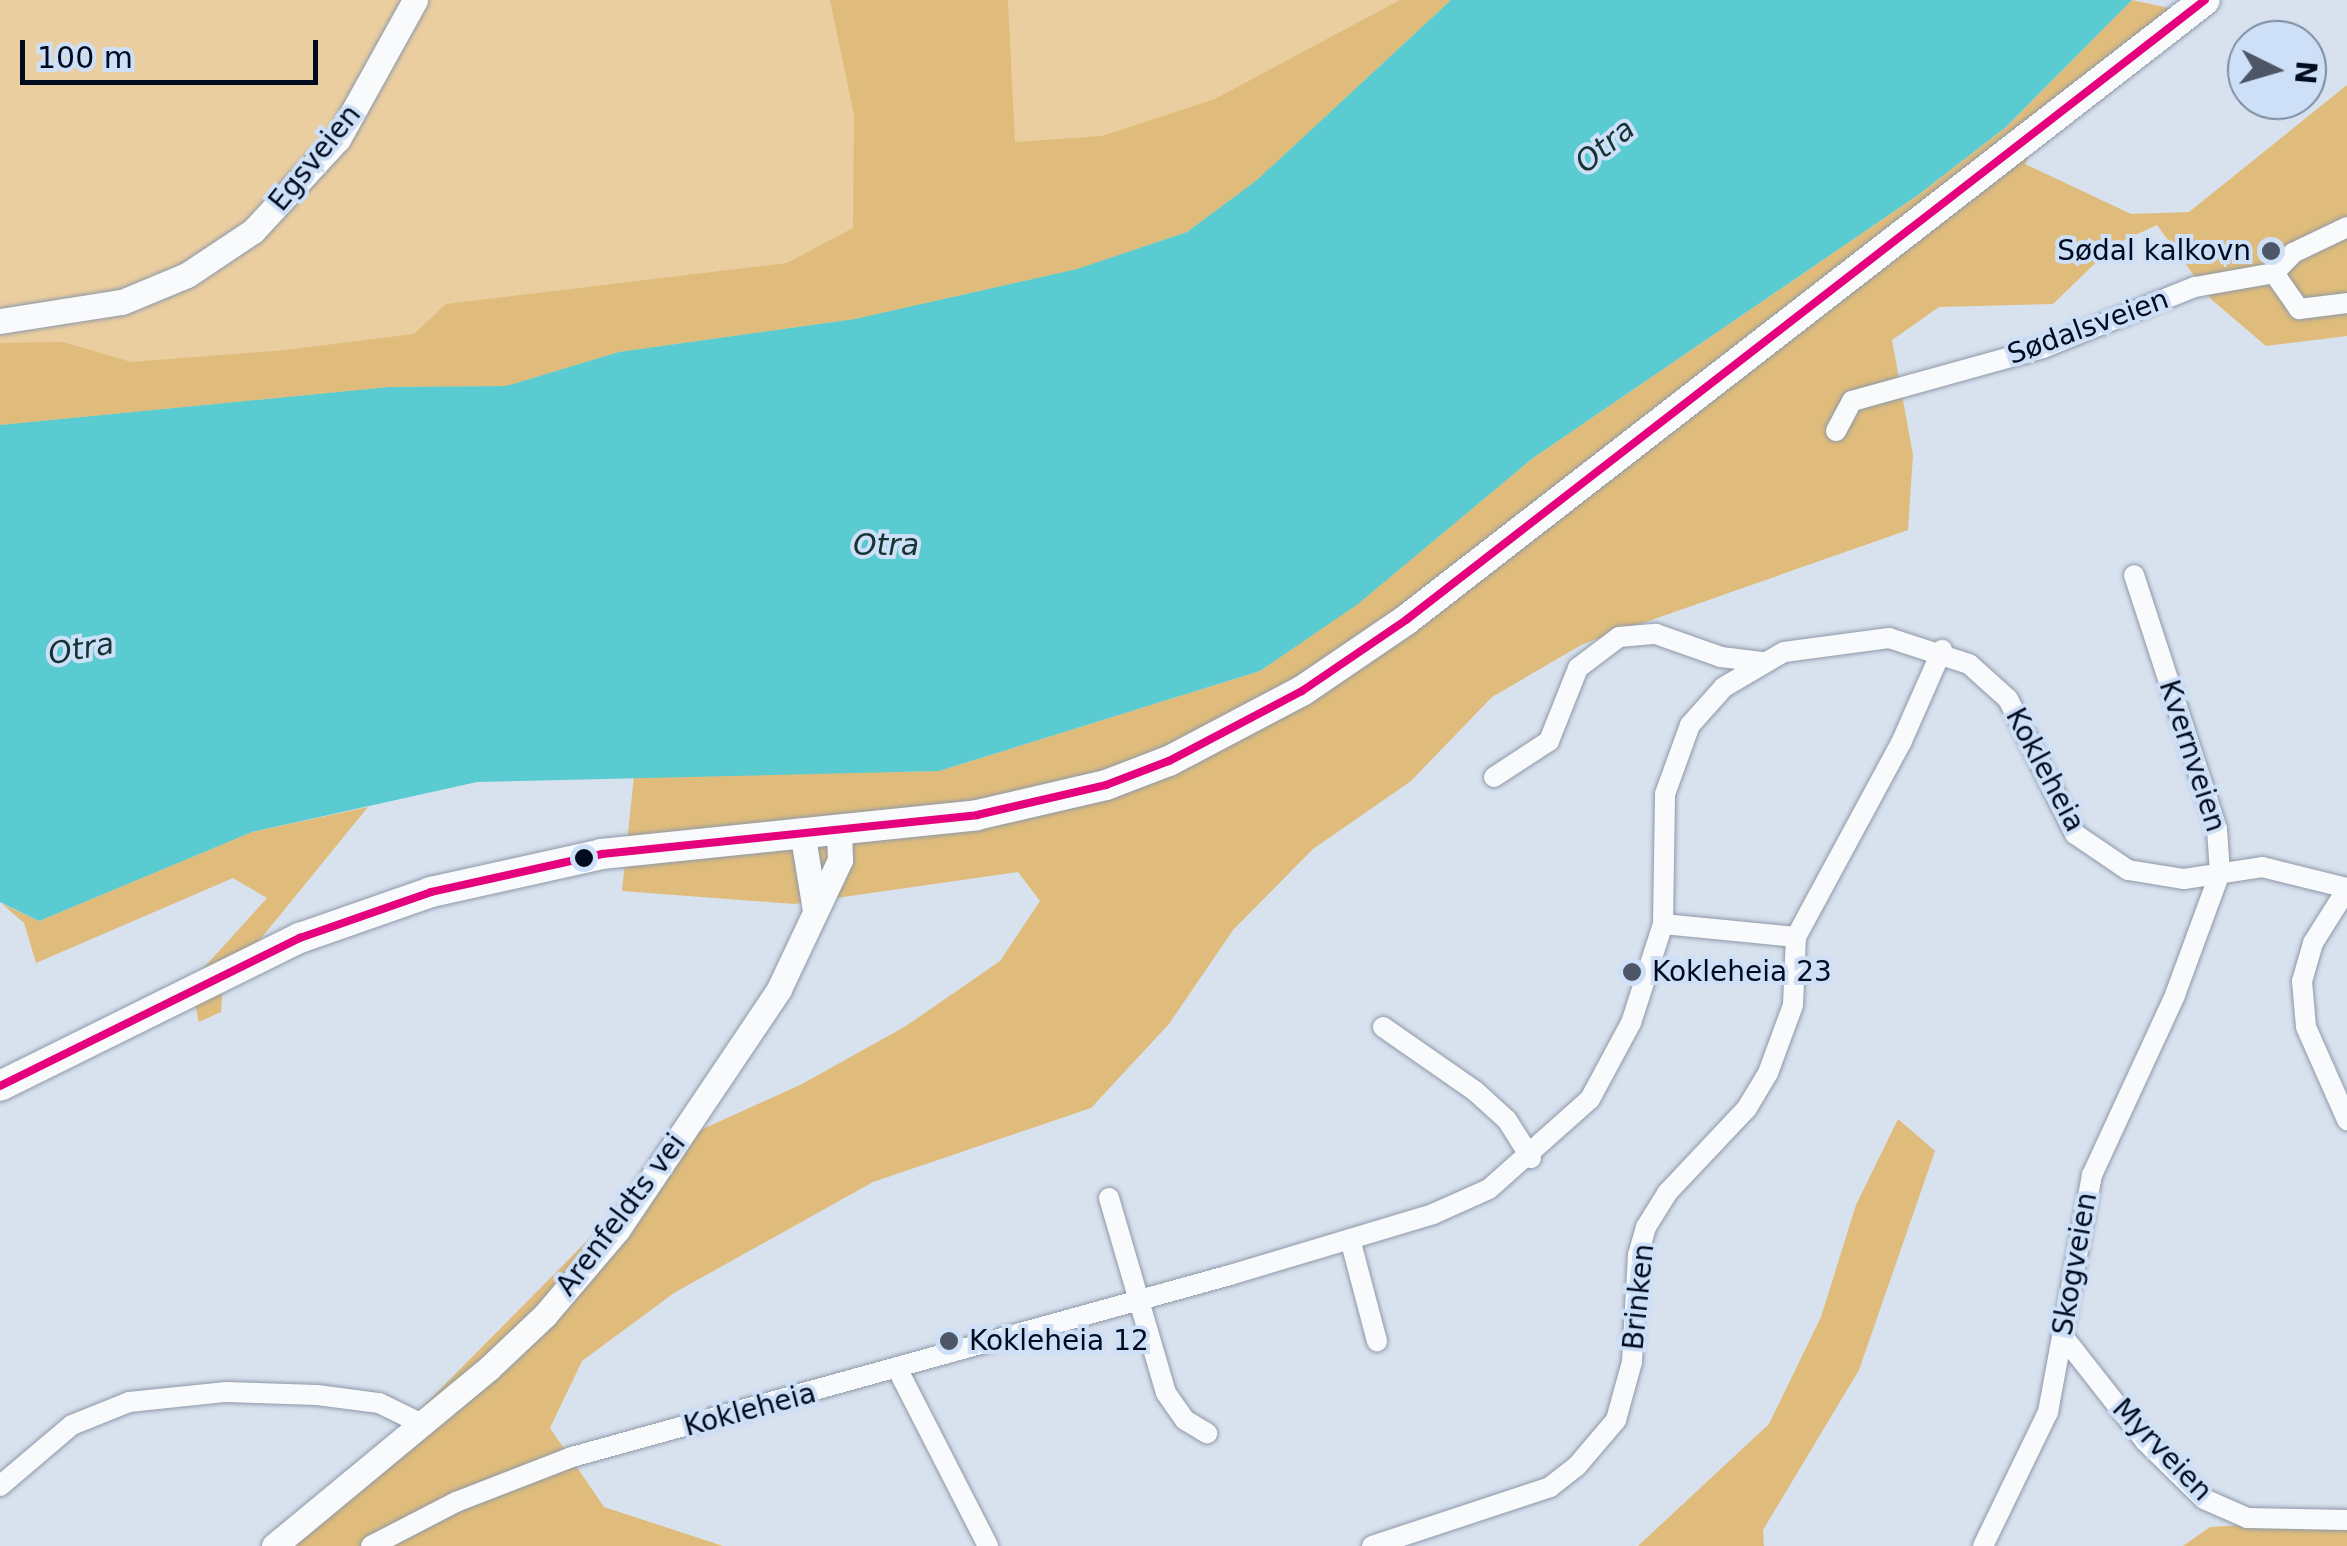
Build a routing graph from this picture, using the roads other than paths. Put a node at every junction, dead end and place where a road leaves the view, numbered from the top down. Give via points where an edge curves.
1 (415, 0) edge
2 (2205, 0) edge
3 (2347, 227) edge
4 (2274, 274) junction
5 (2347, 302) edge
6 (0, 321) edge
7 (1836, 431) dead end
8 (2134, 575) dead end
9 (1942, 650) junction
10 (1762, 662) junction
11 (1494, 777) dead end
12 (838, 834) junction
13 (803, 838) junction
14 (2220, 872) junction
15 (2347, 888) edge
16 (815, 910) junction
17 (1663, 924) junction
18 (1796, 937) junction
19 (1383, 1027) dead end
20 (0, 1086) edge
21 (2347, 1120) edge
22 (1531, 1158) junction
23 (1109, 1198) dead end
24 (1350, 1238) junction
25 (1138, 1301) junction
26 (2062, 1335) junction
27 (1378, 1341) dead end
28 (898, 1370) junction
29 (422, 1424) junction
30 (1207, 1433) dead end
31 (0, 1486) edge
32 (2347, 1520) edge
33 (274, 1546) edge
34 (372, 1546) edge
35 (988, 1546) edge
36 (1372, 1546) edge
37 (1983, 1546) edge

1 - 6 street, Egsveien via 338,139 253,231 187,275 122,302
2 - 12 main road via 1490,556 1302,690 1169,761 1106,785 977,816
3 - 4 street, Sødalsveien via 2293,253
4 - 5 street via 2299,309
4 - 7 street, Sødalsveien via 2196,287 2042,348 1886,388 1852,401
8 - 14 street, Kvernveien via 2217,828
9 - 10 street, Kokleheia via 1864,637
9 - 14 street, Kokleheia via 2008,699 2063,815 2092,850 2128,870 2167,879
9 - 18 street, Brinken via 1901,743
10 - 11 street, Kokleheia via 1721,657 1656,634 1619,638 1578,668 1549,741
10 - 17 street, Kokleheia via 1706,705 1670,769
12 - 13 main road
12 - 16 street, Arenfeldts vei via 840,860
13 - 16 street
13 - 20 main road via 602,854 390,904 300,938
14 - 15 street, Kvernveien via 2283,869
14 - 26 street, Skogveien via 2175,995 2092,1175
15 - 21 street via 2312,943 2302,981 2306,1027
16 - 29 street, Arenfeldts vei via 780,988 618,1229 545,1315
17 - 18 street
17 - 22 street, Kokleheia via 1605,1076
18 - 36 street, Brinken via 1793,1005 1768,1073 1747,1108 1667,1193 1646,1227 1638,1255 1632,1362 1616,1420 1578,1466 1550,1487
19 - 22 street via 1476,1091
22 - 24 street, Kokleheia via 1469,1200
23 - 25 street
24 - 25 street, Kokleheia
24 - 27 street
25 - 28 street, Kokleheia
25 - 30 street via 1166,1393 1185,1420
26 - 32 street, Myrveien via 2145,1441 2204,1499 2247,1518
26 - 37 street, Skogveien via 2048,1412
28 - 34 street, Kokleheia via 518,1475
28 - 35 street
29 - 31 street via 380,1403 317,1395 226,1392 129,1402 72,1425
29 - 33 street, Arenfeldts vei

